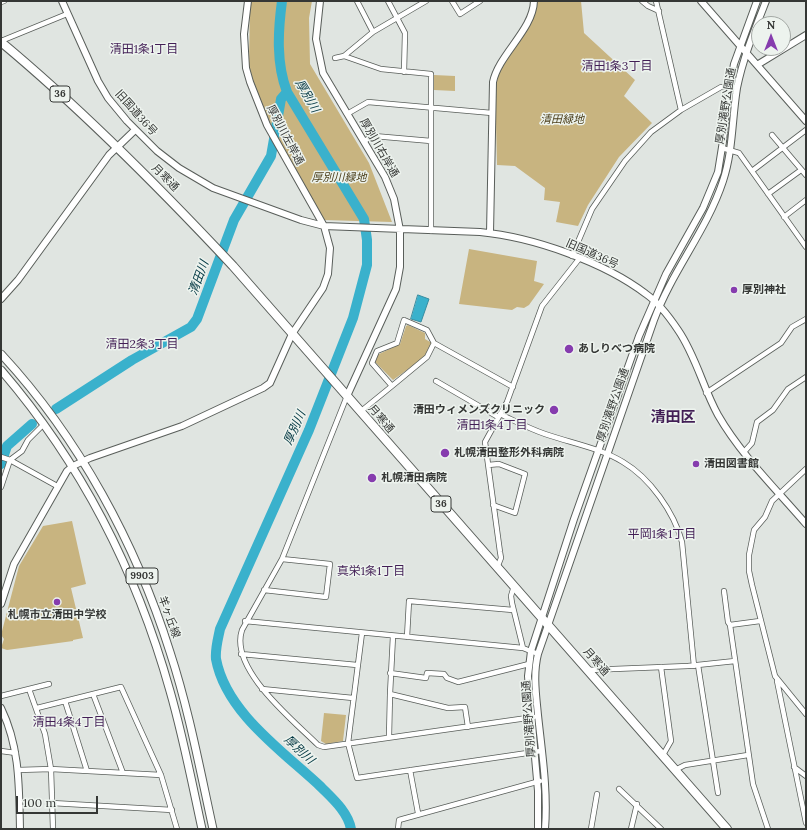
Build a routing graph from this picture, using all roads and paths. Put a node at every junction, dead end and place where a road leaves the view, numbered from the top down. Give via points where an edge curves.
1 (4, 1) edge
2 (62, 1) edge
3 (248, 1) edge
4 (320, 1) edge
5 (357, 1) edge
6 (388, 1) edge
7 (424, 1) edge
8 (452, 1) edge
9 (480, 1) edge
10 (534, 1) edge
11 (642, 1) edge
12 (656, 1) edge
13 (700, 1) edge
14 (757, 1) edge
15 (766, 1) edge
16 (1, 2) edge
17 (659, 11) junction
18 (67, 14) junction
19 (397, 17) junction
20 (373, 32) junction
21 (806, 35) edge
22 (1, 42) edge
23 (740, 46) junction
24 (746, 54) junction
25 (344, 56) junction
26 (335, 58) dead end
27 (757, 65) junction
28 (404, 72) junction
29 (730, 87) junction
30 (738, 87) junction
31 (431, 108) junction
32 (681, 110) junction
33 (492, 113) junction
34 (347, 114) junction
35 (806, 121) edge
36 (135, 130) junction
37 (806, 130) edge
38 (772, 135) dead end
39 (364, 141) junction
40 (431, 141) junction
41 (117, 147) junction
42 (722, 148) junction
43 (782, 148) junction
44 (730, 150) junction
45 (801, 170) junction
46 (752, 171) junction
47 (806, 175) edge
48 (768, 194) junction
49 (806, 200) edge
50 (784, 217) junction
51 (324, 226) junction
52 (400, 230) junction
53 (431, 231) junction
54 (490, 233) junction
55 (806, 236) edge
56 (801, 240) junction
57 (806, 247) edge
58 (572, 256) junction
59 (579, 259) junction
60 (1, 299) edge
61 (653, 301) junction
62 (659, 306) junction
63 (806, 319) edge
64 (292, 334) junction
65 (434, 343) junction
66 (1, 354) edge
67 (1, 370) edge
68 (806, 377) edge
69 (436, 382) dead end
70 (392, 386) junction
71 (513, 387) junction
72 (344, 393) junction
73 (706, 393) junction
74 (360, 412) junction
75 (499, 416) junction
76 (44, 424) junction
77 (599, 452) junction
78 (744, 452) junction
79 (606, 454) junction
80 (1, 457) edge
81 (8, 459) junction
82 (82, 461) junction
83 (488, 465) junction
84 (73, 466) junction
85 (806, 469) edge
86 (57, 486) junction
87 (1, 487) edge
88 (779, 492) junction
89 (494, 505) junction
90 (806, 524) edge
91 (572, 527) junction
92 (580, 529) junction
93 (282, 558) junction
94 (498, 568) junction
95 (514, 586) junction
96 (264, 590) junction
97 (724, 591) dead end
98 (1, 604) edge
99 (513, 610) junction
100 (545, 620) junction
101 (245, 621) junction
102 (760, 622) junction
103 (730, 625) junction
104 (362, 633) junction
105 (392, 636) junction
106 (407, 637) junction
107 (523, 648) junction
108 (531, 651) junction
109 (242, 654) junction
110 (538, 654) junction
111 (736, 661) junction
112 (529, 664) junction
113 (358, 665) junction
114 (696, 665) junction
115 (661, 667) junction
116 (589, 670) junction
117 (390, 673) junction
118 (777, 681) junction
119 (49, 684) dead end
120 (29, 689) junction
121 (262, 689) junction
122 (94, 694) junction
123 (390, 694) junction
124 (1, 696) edge
125 (353, 698) junction
126 (66, 701) junction
127 (1, 708) edge
128 (36, 708) junction
129 (806, 714) edge
130 (538, 716) junction
131 (531, 717) junction
132 (468, 726) junction
133 (389, 737) junction
134 (348, 744) junction
135 (1, 751) edge
136 (541, 751) junction
137 (534, 752) junction
138 (16, 753) junction
139 (663, 755) junction
140 (748, 755) junction
141 (712, 759) junction
142 (794, 767) junction
143 (51, 769) junction
144 (18, 770) junction
145 (410, 770) junction
146 (675, 770) junction
147 (87, 771) junction
148 (123, 773) junction
149 (161, 775) junction
150 (806, 776) edge
151 (544, 780) junction
152 (537, 782) junction
153 (620, 789) dead end
154 (718, 793) dead end
155 (597, 794) dead end
156 (52, 803) junction
157 (636, 804) junction
158 (172, 810) junction
159 (418, 813) junction
160 (806, 823) edge
161 (20, 829) edge
162 (53, 829) edge
163 (177, 829) edge
164 (202, 829) edge
165 (213, 829) edge
166 (398, 829) edge
167 (538, 829) edge
168 (545, 829) edge
169 (591, 829) edge
170 (632, 829) edge
171 (661, 829) edge
172 (727, 829) edge
173 (768, 829) edge

1 - 16 street
2 - 18 street, 旧国道36号
3 - 51 street, 厚別川左岸通 via 244,34 246,68 256,102
4 - 34 street, 厚別川右岸通 via 316,39 318,53 323,73
5 - 20 street
6 - 19 street
7 - 19 street
8 - 9 street via 460,14
10 - 33 street via 529,19 494,74
11 - 17 street
12 - 17 street
13 - 23 street
14 - 23 street, 厚別滝野公園通
15 - 24 street, 厚別滝野公園通
17 - 32 street
18 - 22 street
18 - 36 street, 旧国道36号 via 98,81 108,98
19 - 20 street
19 - 28 street via 405,33
20 - 25 street
21 - 27 street
22 - 41 highway, 月寒通 / 36
23 - 24 street
23 - 29 street, 厚別滝野公園通
24 - 27 street
24 - 30 street, 厚別滝野公園通
25 - 26 street
25 - 28 street via 381,69
27 - 35 street
28 - 31 street via 431,74
29 - 30 street
29 - 32 street via 721,87
29 - 42 street, 厚別滝野公園通
30 - 44 street, 厚別滝野公園通
31 - 33 street
31 - 34 street via 368,102
31 - 40 street
32 - 58 street via 651,132 625,161 592,209
33 - 54 street
34 - 39 street, 厚別川右岸通
36 - 41 street
36 - 51 street, 旧国道36号 via 179,168 213,188
37 - 43 street
38 - 43 street
39 - 40 street via 374,136
39 - 52 street, 厚別川右岸通 via 390,188
40 - 53 street
41 - 60 street
41 - 64 highway, 月寒通 / 36 via 166,194
42 - 44 street
42 - 61 street, 厚別滝野公園通 via 718,172 704,208
43 - 45 street
43 - 46 street
44 - 46 street via 739,153
44 - 62 street, 厚別滝野公園通 via 723,181 714,202
45 - 47 street
45 - 48 street
46 - 48 street
48 - 50 street
49 - 50 street
50 - 56 street
51 - 52 street, 旧国道36号
51 - 64 street, 厚別川左岸通 via 330,248 324,288
52 - 53 street, 旧国道36号
52 - 72 street, 厚別川右岸通 via 400,267 396,290
53 - 54 street, 旧国道36号
54 - 58 street, 旧国道36号 via 529,240
55 - 56 street
56 - 57 street
58 - 59 street, 旧国道36号
59 - 61 street, 旧国道36号 via 632,284
59 - 71 street via 542,306
61 - 62 street, 旧国道36号
61 - 77 street, 厚別滝野公園通
62 - 73 street, 旧国道36号 via 682,337
62 - 79 street, 厚別滝野公園通
63 - 73 street via 792,327 781,343
64 - 72 highway, 月寒通 / 36
64 - 82 street, 厚別川左岸通 via 270,383 263,388 182,426
65 - 70 street via 427,357
65 - 70 street via 426,330 404,320 397,343 377,351 372,363
65 - 71 street
66 - 82 main road, 羊ヶ丘線 / 9903 via 32,390
67 - 76 main road, 羊ヶ丘線 / 9903
68 - 78 street via 788,389 773,410 757,422 752,443
69 - 75 street
70 - 74 street
71 - 75 street
72 - 74 highway, 月寒通 / 36
72 - 93 street
73 - 78 street, 旧国道36号
74 - 94 highway, 月寒通 / 36
75 - 77 street
75 - 83 street via 485,442
76 - 81 street via 28,440 22,451
76 - 84 main road, 羊ヶ丘線 / 9903
77 - 79 street
77 - 91 street, 厚別滝野公園通
78 - 88 street, 旧国道36号
79 - 92 street, 厚別滝野公園通
79 - 114 street via 624,462 643,478 676,523 684,554
80 - 81 street
81 - 86 street
81 - 87 street
82 - 84 street, 厚別川左岸通
82 - 165 main road, 羊ヶ丘線 / 9903 via 130,548 156,610 185,702
83 - 89 street
83 - 89 street via 499,464 525,474 516,513
84 - 86 street, 厚別川左岸通 via 66,471
84 - 164 main road, 羊ヶ丘線 / 9903 via 119,552 148,620 171,692
85 - 88 street
86 - 98 street, 厚別川左岸通 via 14,564
88 - 90 street, 旧国道36号
88 - 102 street via 765,517 754,530 750,549 749,570
89 - 94 street via 501,558
91 - 92 street
91 - 100 street, 厚別滝野公園通
92 - 100 street, 厚別滝野公園通
93 - 96 street
93 - 96 street via 330,564 326,597
94 - 95 highway, 月寒通 / 36
95 - 99 street via 511,596
95 - 100 highway, 月寒通 / 36
96 - 101 street
97 - 103 street
99 - 106 street via 409,600
99 - 107 street
100 - 108 street, 厚別滝野公園通
100 - 110 street, 厚別滝野公園通
100 - 116 highway, 月寒通 / 36
101 - 104 street
101 - 109 street via 240,635
102 - 103 street
102 - 118 street
103 - 111 street
104 - 105 street
104 - 113 street
105 - 106 street
105 - 117 street
106 - 107 street
107 - 108 street
108 - 110 street
108 - 112 street, 厚別滝野公園通
109 - 113 street
109 - 121 street via 250,674
110 - 130 street, 厚別滝野公園通 via 535,678
111 - 114 street
111 - 140 street
112 - 117 street via 458,682 444,674 427,673 426,678
112 - 131 street, 厚別滝野公園通
113 - 125 street
114 - 115 street
114 - 141 street
115 - 116 street
115 - 139 street via 671,741
116 - 139 highway, 月寒通 / 36
117 - 123 street
118 - 129 street
118 - 142 street
119 - 120 street
120 - 124 street
120 - 128 street
121 - 125 street
121 - 134 street via 318,745 324,747
122 - 126 street
122 - 148 street
122 - 149 street via 121,687
123 - 132 street via 448,708 465,707
123 - 133 street
125 - 134 street
126 - 128 street
126 - 147 street
127 - 138 street via 12,733
128 - 143 street via 45,734
130 - 131 street
130 - 136 street, 厚別滝野公園通
131 - 132 street
131 - 137 street, 厚別滝野公園通
132 - 133 street
133 - 134 street
134 - 145 street via 357,778
135 - 138 street
136 - 137 street
136 - 151 street, 厚別滝野公園通
137 - 145 street
137 - 152 street, 厚別滝野公園通
138 - 144 street
139 - 146 highway, 月寒通 / 36
140 - 141 street
140 - 173 street via 753,784
141 - 146 street
141 - 154 street
142 - 150 street
142 - 160 street
143 - 144 street
143 - 147 street
143 - 156 street
144 - 161 street
145 - 159 street
146 - 172 highway, 月寒通 / 36
147 - 148 street
148 - 149 street
149 - 158 street
151 - 152 street
151 - 168 street, 厚別滝野公園通
152 - 159 street
152 - 167 street, 厚別滝野公園通
153 - 157 street
155 - 169 street
156 - 158 street
156 - 162 street
157 - 170 street
157 - 171 street
158 - 163 street
159 - 166 street via 399,820

